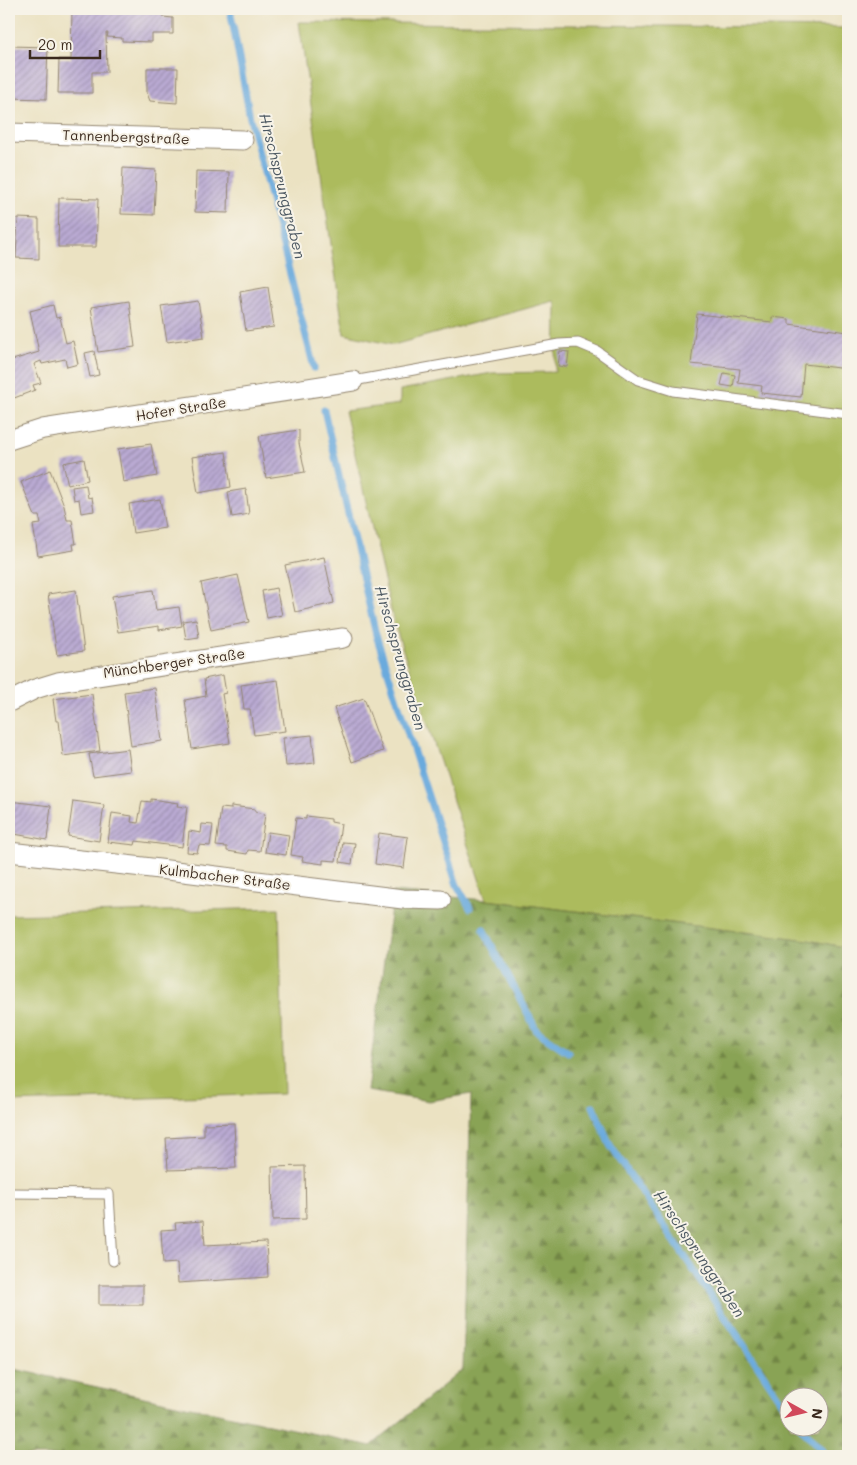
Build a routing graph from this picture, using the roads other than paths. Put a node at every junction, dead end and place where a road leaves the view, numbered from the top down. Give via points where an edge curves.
1 (9, 133) edge
2 (243, 140) dead end
3 (354, 381) joint
4 (848, 414) edge
5 (9, 440) edge
6 (343, 638) dead end
7 (9, 702) edge
8 (9, 852) edge
9 (441, 900) dead end
10 (9, 1194) edge
11 (113, 1261) dead end

1 - 2 street, Tannenbergstraße
3 - 4 lane via 578,342 597,351 638,380 673,391
3 - 5 street, Hofer Straße via 43,429
6 - 7 street, Münchberger Straße via 104,673 35,689
8 - 9 street, Kulmbacher Straße via 403,899
10 - 11 lane via 109,1194

